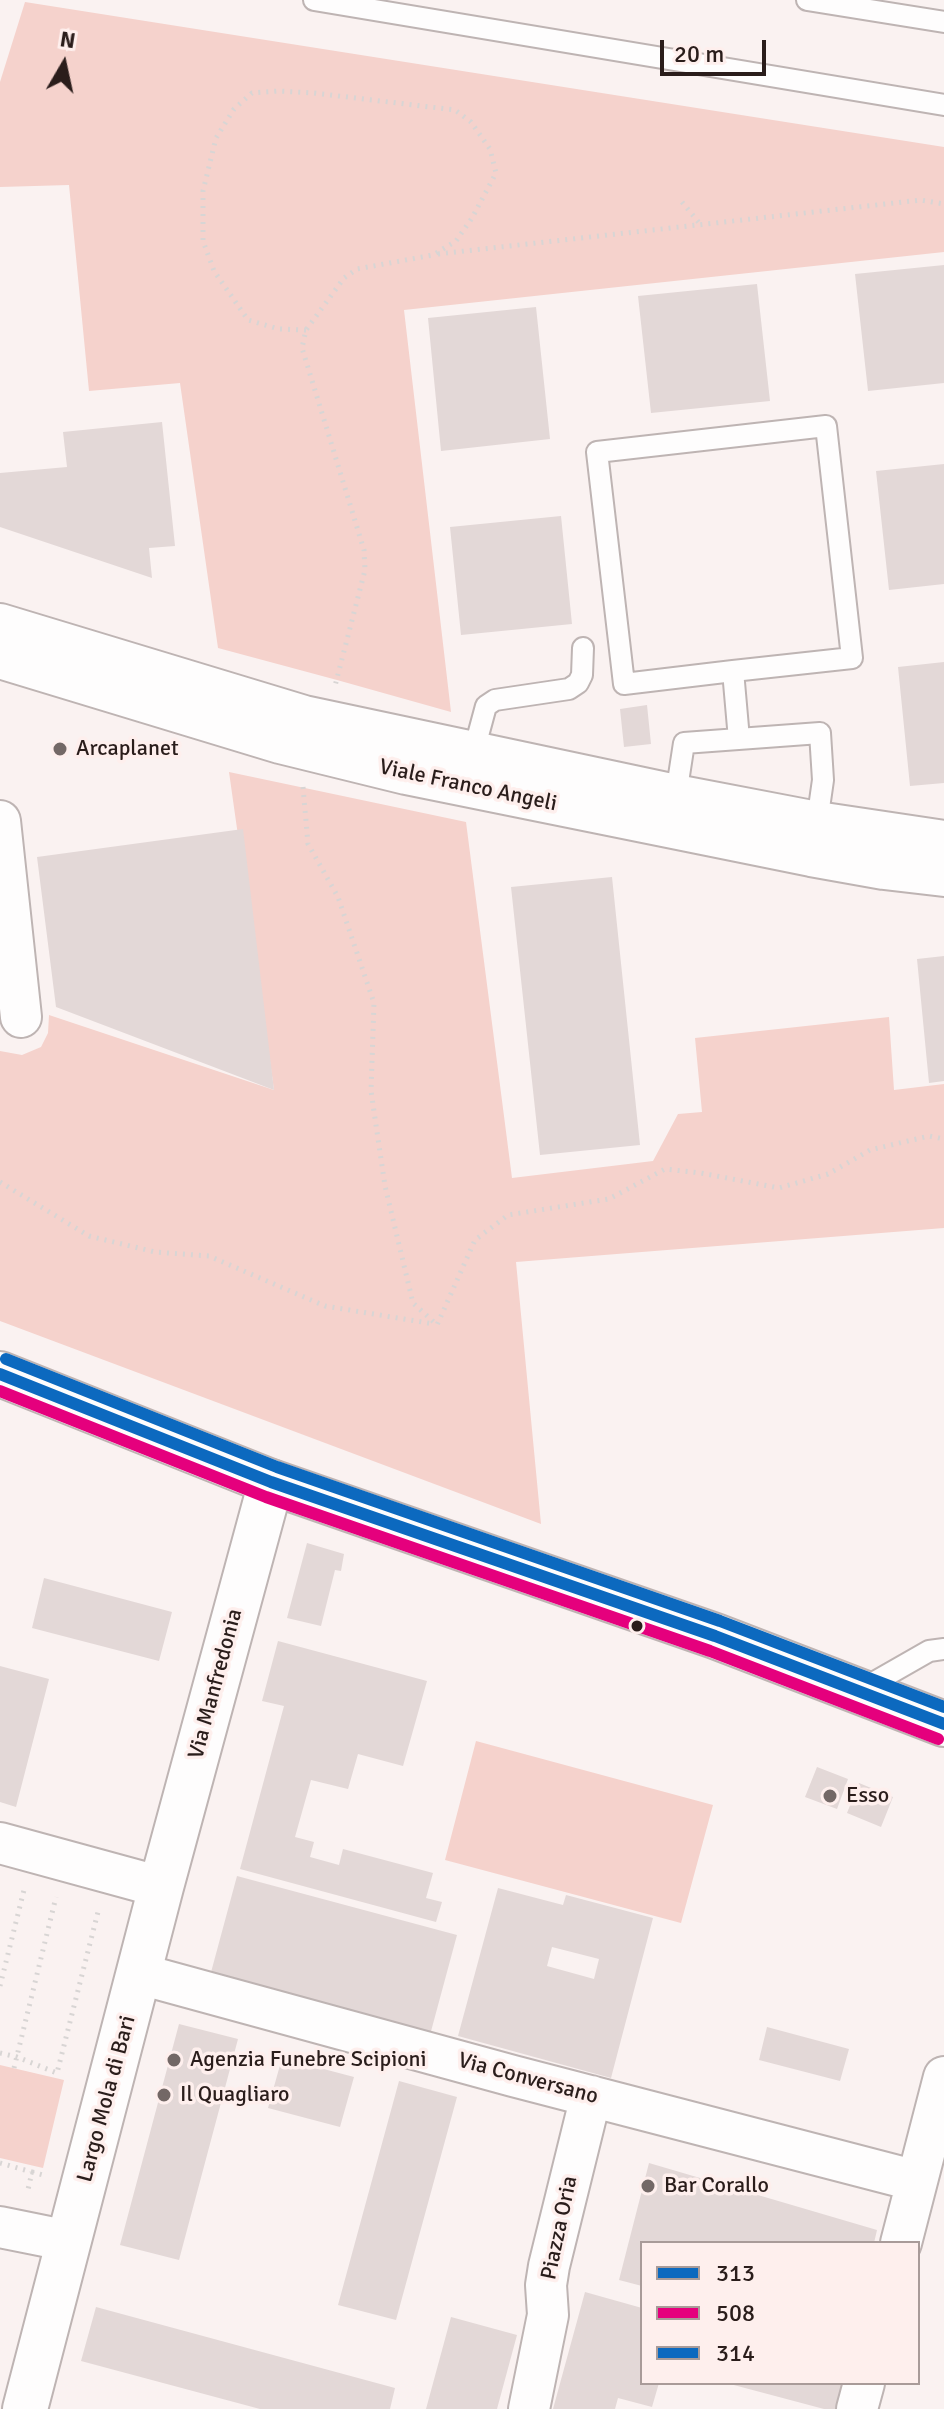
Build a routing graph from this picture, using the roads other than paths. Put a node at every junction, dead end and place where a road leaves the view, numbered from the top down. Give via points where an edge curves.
1 (314, 0) edge
2 (807, 0) edge
3 (944, 22) edge
4 (944, 105) edge
5 (0, 624) edge
6 (583, 648) dead end
7 (0, 658) edge
8 (733, 671) junction
9 (739, 739) junction
10 (470, 770) junction
11 (673, 812) junction
12 (0, 821) edge
13 (814, 839) junction
14 (944, 841) edge
15 (944, 876) edge
16 (21, 1017) dead end
17 (0, 1374) edge
18 (271, 1482) junction
19 (944, 1649) edge
20 (859, 1691) junction
21 (944, 1724) edge
22 (0, 1843) edge
23 (161, 1887) junction
24 (140, 1974) junction
25 (944, 2077) edge
26 (591, 2096) junction
27 (917, 2181) junction
28 (12, 2214) edge
29 (69, 2241) junction
30 (902, 2241) edge
31 (863, 2385) edge
32 (25, 2409) edge
33 (529, 2409) edge
34 (857, 2409) edge

1 - 4 lane
2 - 3 lane
5 - 10 street, Viale Franco Angeli
6 - 10 lane via 582,675 569,689 495,700 486,706
7 - 10 street, Viale Franco Angeli via 280,743
8 - 8 lane via 624,684 597,452 826,426 852,658
8 - 9 lane
9 - 11 lane via 684,743
9 - 13 lane via 820,733 823,780
10 - 11 street, Viale Franco Angeli
11 - 13 street, Viale Franco Angeli
12 - 16 street
13 - 14 street, Viale Franco Angeli
13 - 15 street, Viale Franco Angeli via 884,869
17 - 18 main road
18 - 20 main road
18 - 23 main road, Via Manfredonia
19 - 20 lane via 929,1651
20 - 21 main road
22 - 23 street
23 - 24 main road, Largo Mola di Bari
24 - 26 street, Via Conversano
24 - 29 main road, Largo Mola di Bari
25 - 27 street
26 - 27 street, Via Conversano
26 - 33 street, Piazza Oria via 549,2266 548,2315
27 - 30 street
28 - 29 street
29 - 32 main road
31 - 34 street

